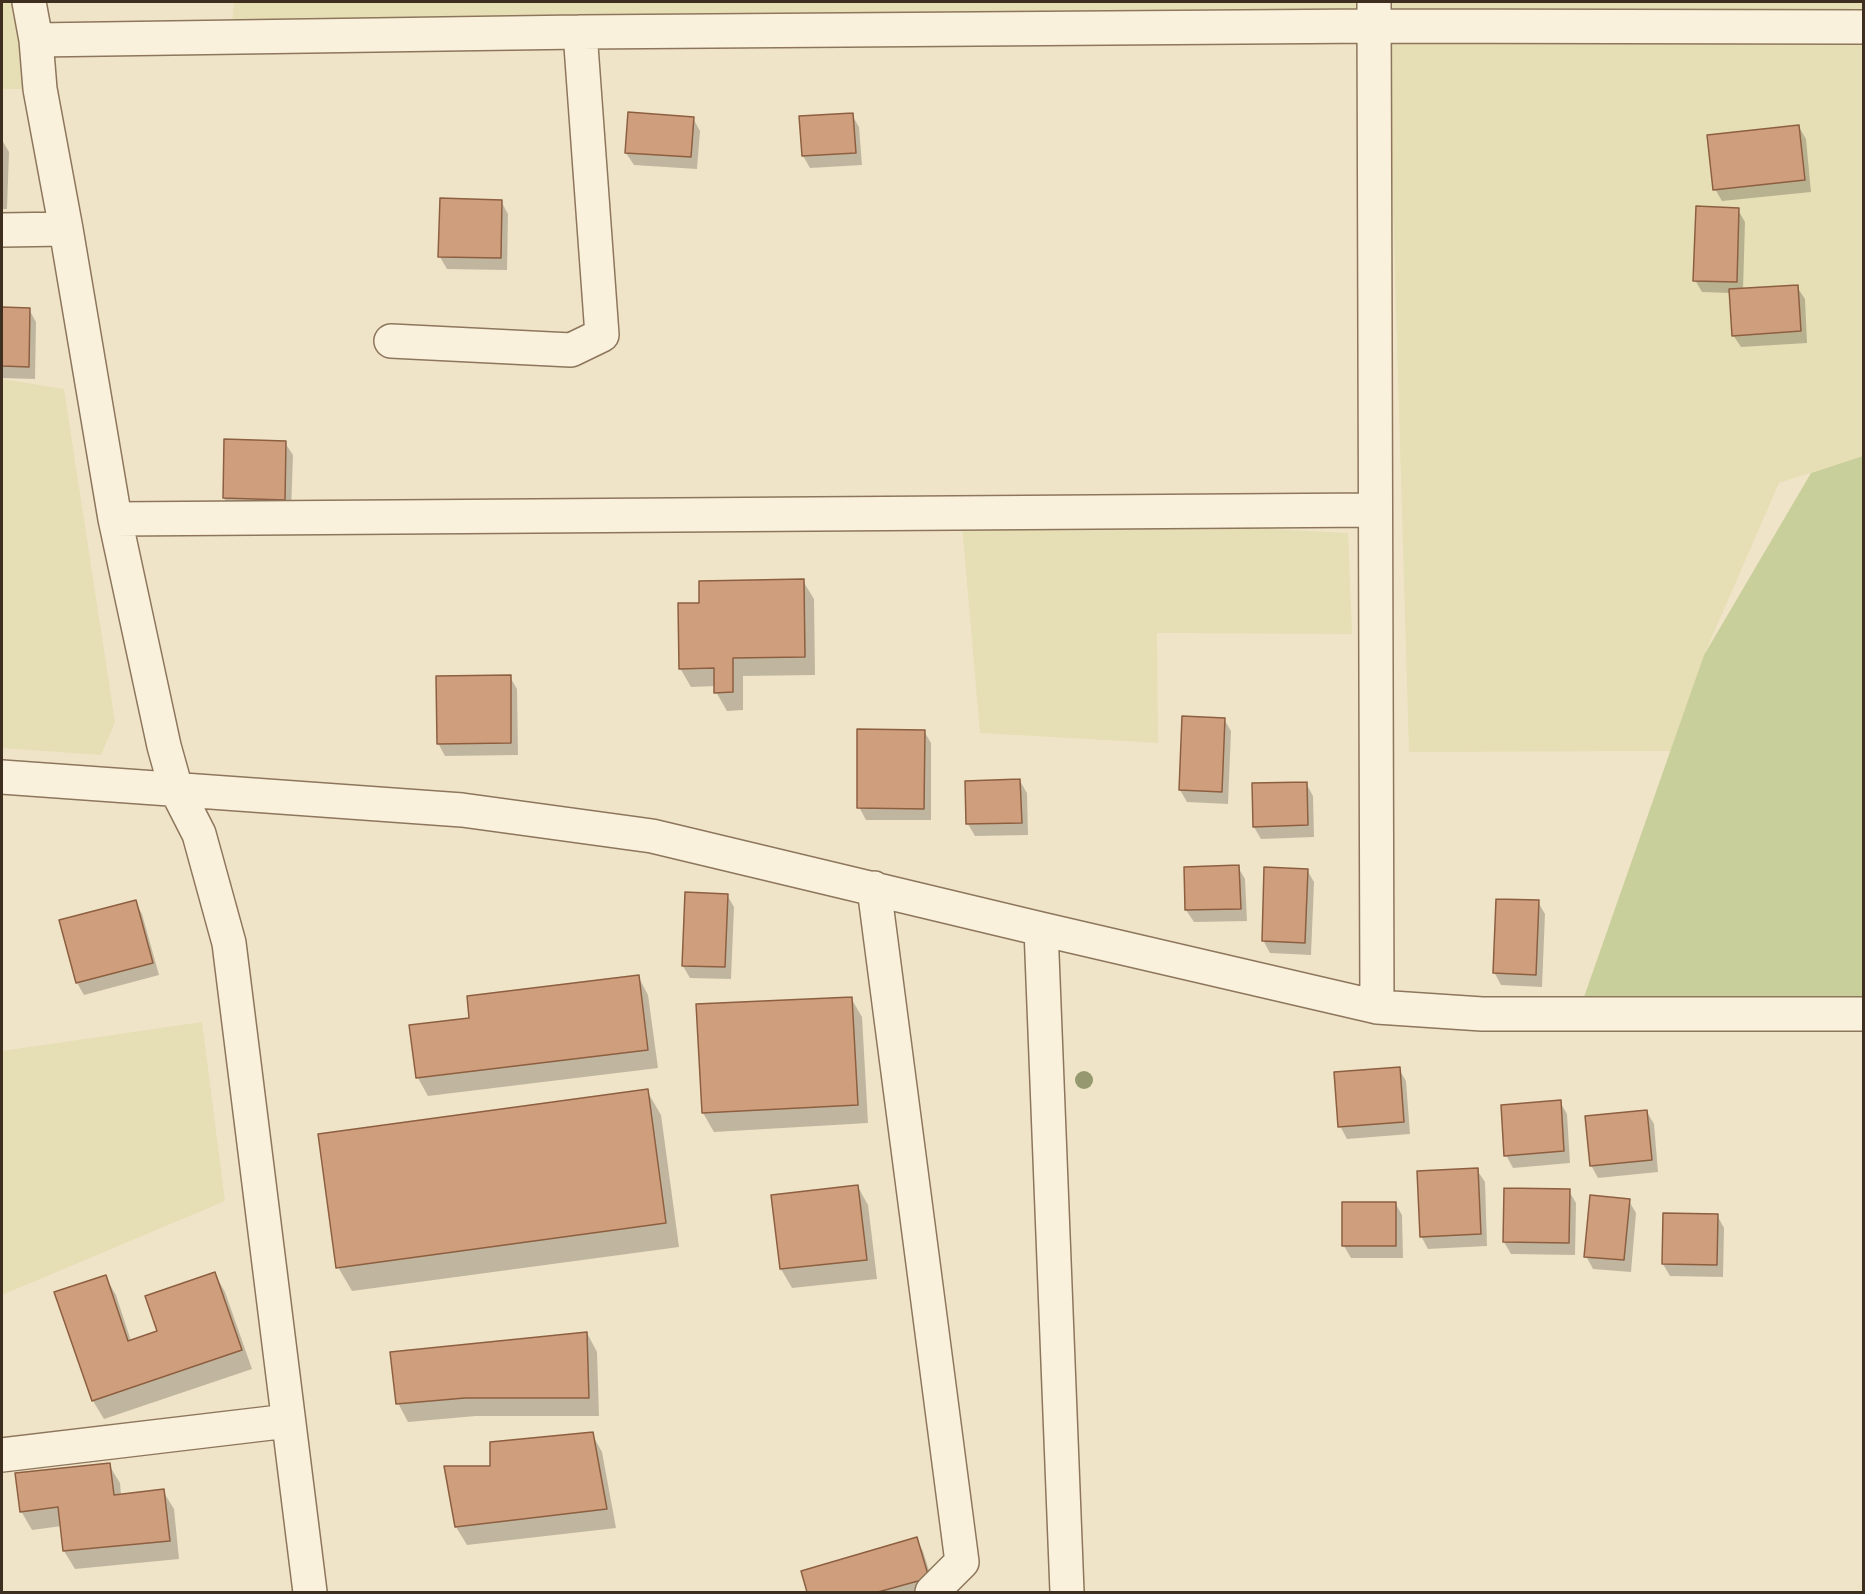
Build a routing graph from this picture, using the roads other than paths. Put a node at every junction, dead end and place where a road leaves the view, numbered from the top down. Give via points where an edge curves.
1 (29, 2) edge
2 (1374, 14) edge
3 (1863, 27) edge
4 (580, 32) junction
5 (36, 40) junction
6 (66, 229) junction
7 (2, 230) edge
8 (391, 341) dead end
9 (1376, 510) junction
10 (115, 519) junction
11 (2, 777) edge
12 (176, 789) junction
13 (874, 888) junction
14 (1041, 929) junction
15 (1377, 1006) junction
16 (1863, 1014) edge
17 (288, 1421) junction
18 (2, 1455) edge
19 (310, 1593) edge
20 (932, 1593) edge
21 (1067, 1593) edge

1 - 5 street
2 - 3 street
2 - 4 street
2 - 9 street
4 - 5 street
4 - 8 street via 602,335 571,350
5 - 6 street via 40,89
6 - 7 street
6 - 10 street
9 - 10 street
9 - 15 street
10 - 12 street
11 - 12 street
12 - 13 street via 462,810 652,836
12 - 17 street via 199,834 229,943
13 - 14 street
13 - 20 street via 962,1562
14 - 15 street
14 - 21 street
15 - 16 street via 1482,1014
17 - 18 street
17 - 19 street

